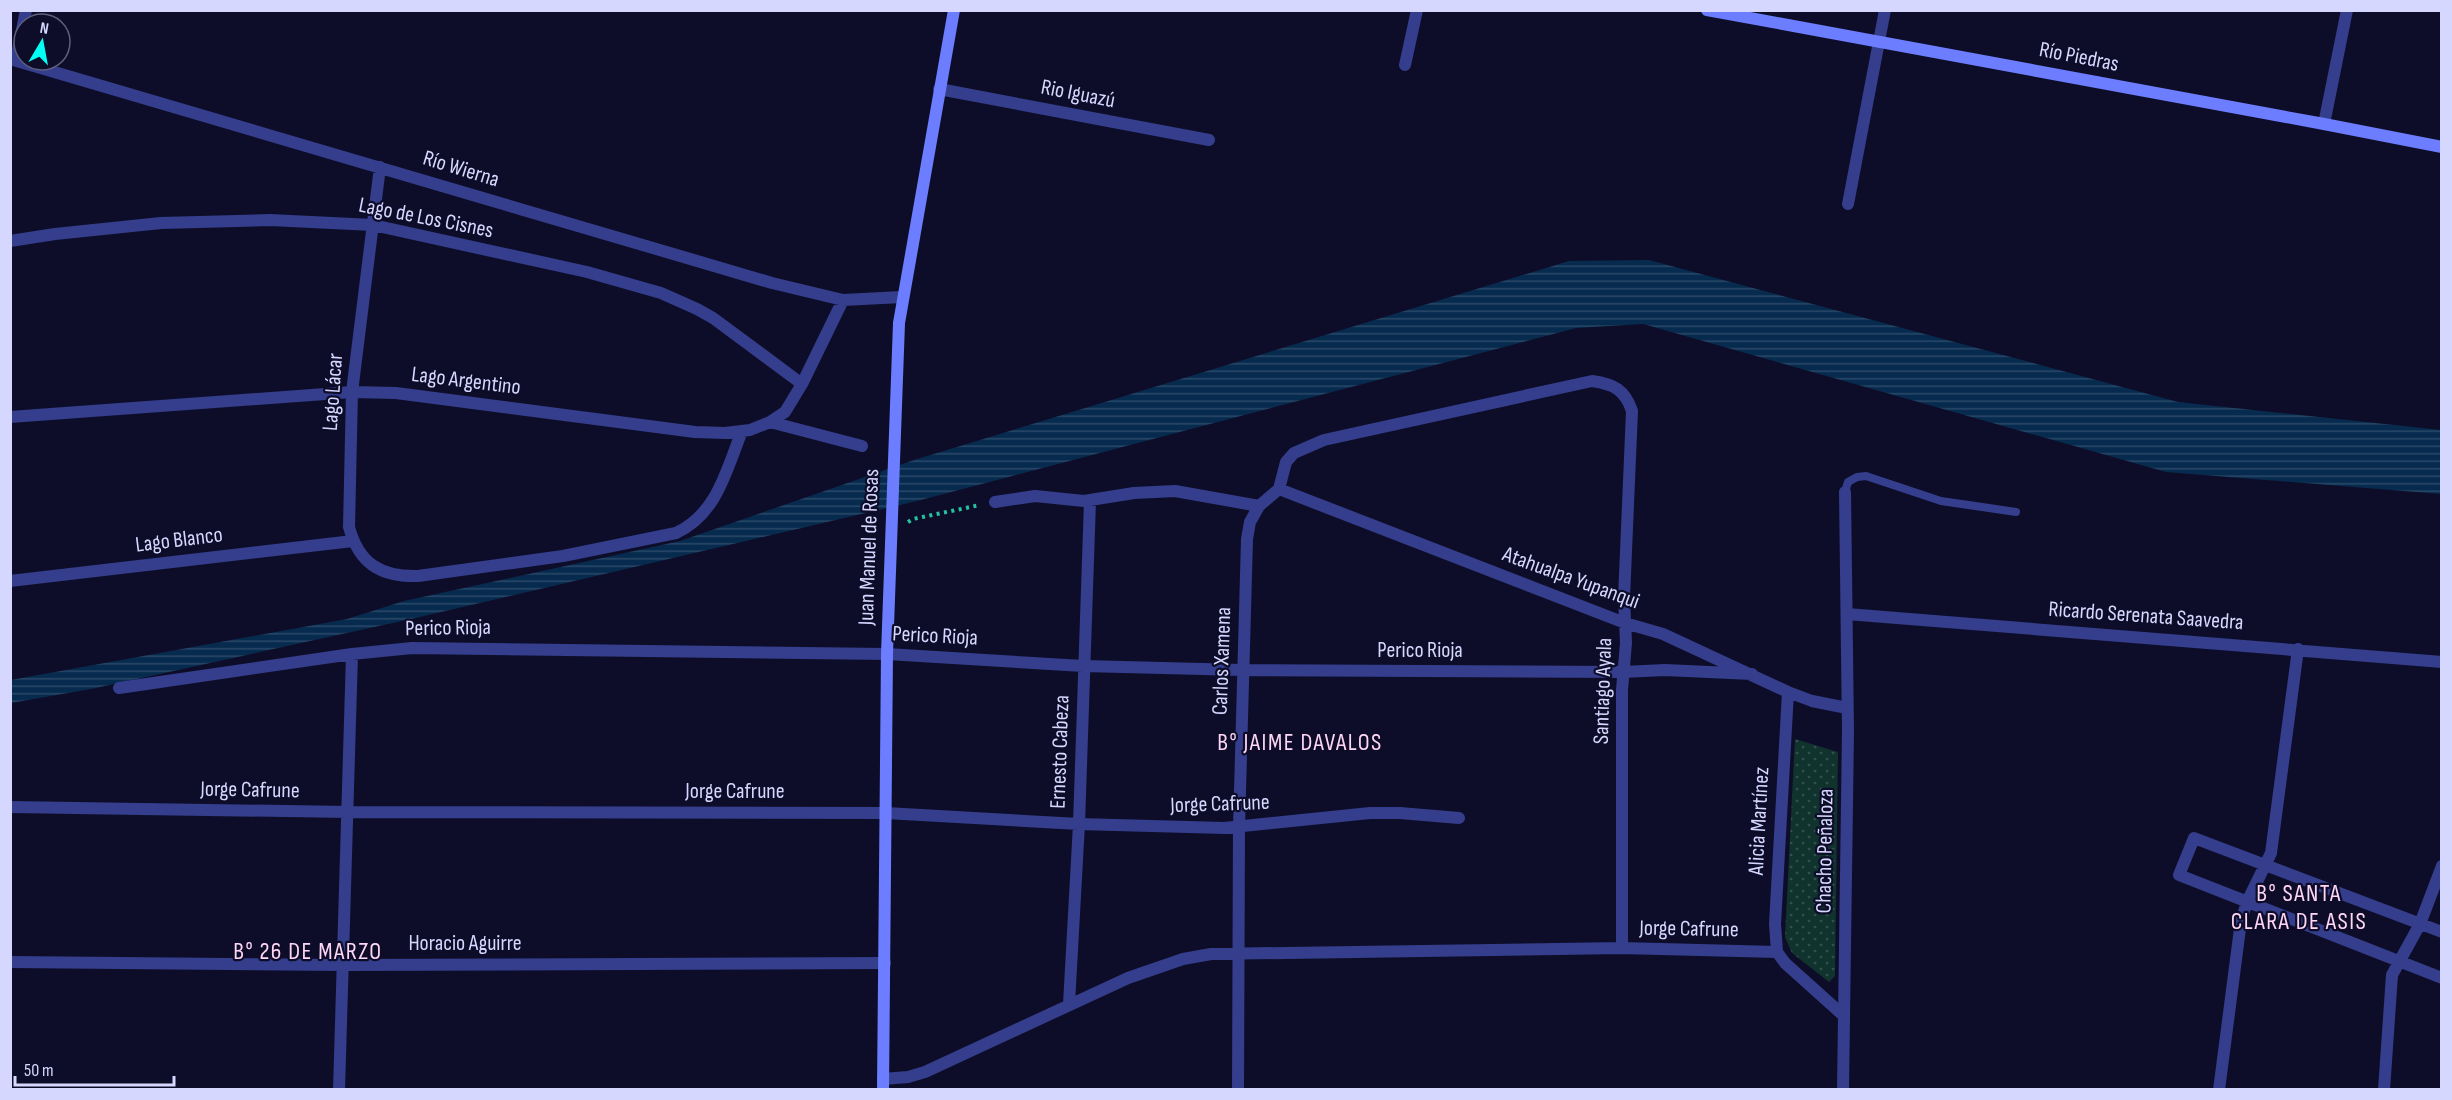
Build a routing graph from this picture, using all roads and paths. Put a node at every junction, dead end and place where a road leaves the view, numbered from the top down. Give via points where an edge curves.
1 (954, 10) edge
2 (1417, 10) edge
3 (1707, 10) edge
4 (1885, 10) edge
5 (2347, 10) edge
6 (1879, 41) junction
7 (1405, 65) dead end
8 (54, 72) edge
9 (939, 89) junction
10 (2324, 124) junction
11 (1209, 140) dead end
12 (2442, 147) edge
13 (380, 167) junction
14 (1848, 204) dead end
15 (373, 225) junction
16 (10, 241) edge
17 (902, 297) junction
18 (843, 300) junction
19 (802, 384) junction
20 (352, 392) junction
21 (10, 417) edge
22 (770, 423) junction
23 (742, 431) junction
24 (862, 446) dead end
25 (1279, 489) junction
26 (1845, 492) joint
27 (1089, 501) junction
28 (995, 502) joint
29 (1258, 506) junction
30 (2016, 512) dead end
31 (891, 520) junction
32 (353, 541) junction
33 (10, 581) edge
34 (1847, 614) junction
35 (1625, 622) junction
36 (2298, 649) junction
37 (352, 654) junction
38 (887, 654) junction
39 (2442, 662) edge
40 (1083, 666) junction
41 (1242, 670) junction
42 (1623, 672) junction
43 (1752, 674) junction
44 (119, 688) dead end
45 (1788, 692) junction
46 (1847, 708) junction
47 (10, 807) edge
48 (349, 812) junction
49 (886, 813) junction
50 (1459, 818) dead end
51 (1078, 824) junction
52 (1239, 827) junction
53 (2442, 866) edge
54 (2266, 867) junction
55 (2247, 902) junction
56 (2420, 924) junction
57 (2442, 932) edge
58 (1622, 948) junction
59 (1240, 952) junction
60 (1777, 952) junction
61 (10, 962) edge
62 (2398, 962) junction
63 (885, 963) junction
64 (343, 964) junction
65 (2442, 978) edge
66 (1069, 1004) junction
67 (1844, 1016) junction
68 (883, 1084) edge
69 (339, 1089) edge
70 (1238, 1089) edge
71 (1843, 1089) edge
72 (2219, 1089) edge
73 (2384, 1089) edge

1 - 9 street, Juan Manuel de Rosas
2 - 7 street
3 - 6 street, Río Piedras
4 - 6 street
5 - 10 street
6 - 10 street, Río Piedras
6 - 14 street
8 - 13 street, Río Wierna
9 - 11 street, Rio Iguazú
9 - 17 street, Juan Manuel de Rosas
10 - 12 street, Río Piedras
13 - 15 street, Lago Lácar
13 - 18 street, Río Wierna via 772,283
15 - 16 street, Lago de Los Cisnes via 270,219 161,223
15 - 19 street, Lago de Los Cisnes via 587,272 661,293 713,318
15 - 20 street, Lago Lácar
17 - 18 street, Río Wierna
17 - 31 street, Juan Manuel de Rosas
18 - 19 street, Lago Argentino
19 - 22 street, Lago Argentino via 785,412
20 - 21 street, Lago Argentino
20 - 23 street, Lago Argentino via 396,393 695,432
20 - 32 street, Lago Lácar via 349,527
22 - 23 street, Lago Argentino
22 - 24 street
23 - 32 street via 705,513 676,533 563,555 397,577 378,571
25 - 29 street
25 - 35 street, Atahualpa Yupanqui
25 - 35 street, Santiago Ayala via 1286,462 1294,453 1324,440 1592,381 1610,384 1621,390 1632,411
26 - 30 lane via 1848,482 1866,476 1941,501
26 - 34 street, Chacho Peñaloza
27 - 28 street via 1035,496
27 - 29 street via 1175,491
27 - 40 street, Ernesto Cabeza
28 - 31 path via 914,519 904,525
29 - 41 street, Carlos Xamena via 1247,539
31 - 38 street, Juan Manuel de Rosas
32 - 33 street, Lago Blanco
34 - 36 street, Ricardo Serenata Saavedra
34 - 46 street, Chacho Peñaloza
35 - 42 street, Santiago Ayala
35 - 43 street, Atahualpa Yupanqui via 1663,634
36 - 39 street, Ricardo Serenata Saavedra
36 - 54 street via 2273,842
37 - 38 street, Perico Rioja via 412,648
37 - 44 street, Perico Rioja
37 - 48 street
38 - 40 street, Perico Rioja
38 - 49 street, Juan Manuel de Rosas
40 - 41 street, Perico Rioja
40 - 51 street, Ernesto Cabeza
41 - 42 street, Perico Rioja
41 - 52 street, Carlos Xamena
42 - 43 street, Perico Rioja
42 - 58 street, Santiago Ayala
43 - 45 street, Atahualpa Yupanqui
45 - 46 street, Atahualpa Yupanqui
45 - 60 street, Alicia Martínez via 1775,924
46 - 67 street, Chacho Peñaloza
47 - 48 street, Jorge Cafrune
48 - 49 street, Jorge Cafrune
48 - 64 street
49 - 51 street, Jorge Cafrune
49 - 63 street, Juan Manuel de Rosas
50 - 52 street, Jorge Cafrune via 1370,813
51 - 52 street, Jorge Cafrune
51 - 66 street, Ernesto Cabeza
52 - 59 street, Carlos Xamena
53 - 56 street
54 - 55 street
54 - 55 street via 2194,838 2179,875
54 - 56 street
55 - 62 street
55 - 72 street via 2239,933
56 - 57 street
56 - 62 street
58 - 59 street, Jorge Cafrune
58 - 60 street, Jorge Cafrune
59 - 66 street, Jorge Cafrune via 1166,964
59 - 70 street, Carlos Xamena
60 - 67 street
61 - 64 street, Horacio Aguirre
62 - 65 street
62 - 73 street via 2392,975
63 - 64 street, Horacio Aguirre
63 - 68 street, Juan Manuel de Rosas
64 - 69 street
66 - 68 street, Jorge Cafrune via 925,1072
67 - 71 street, Chacho Peñaloza

